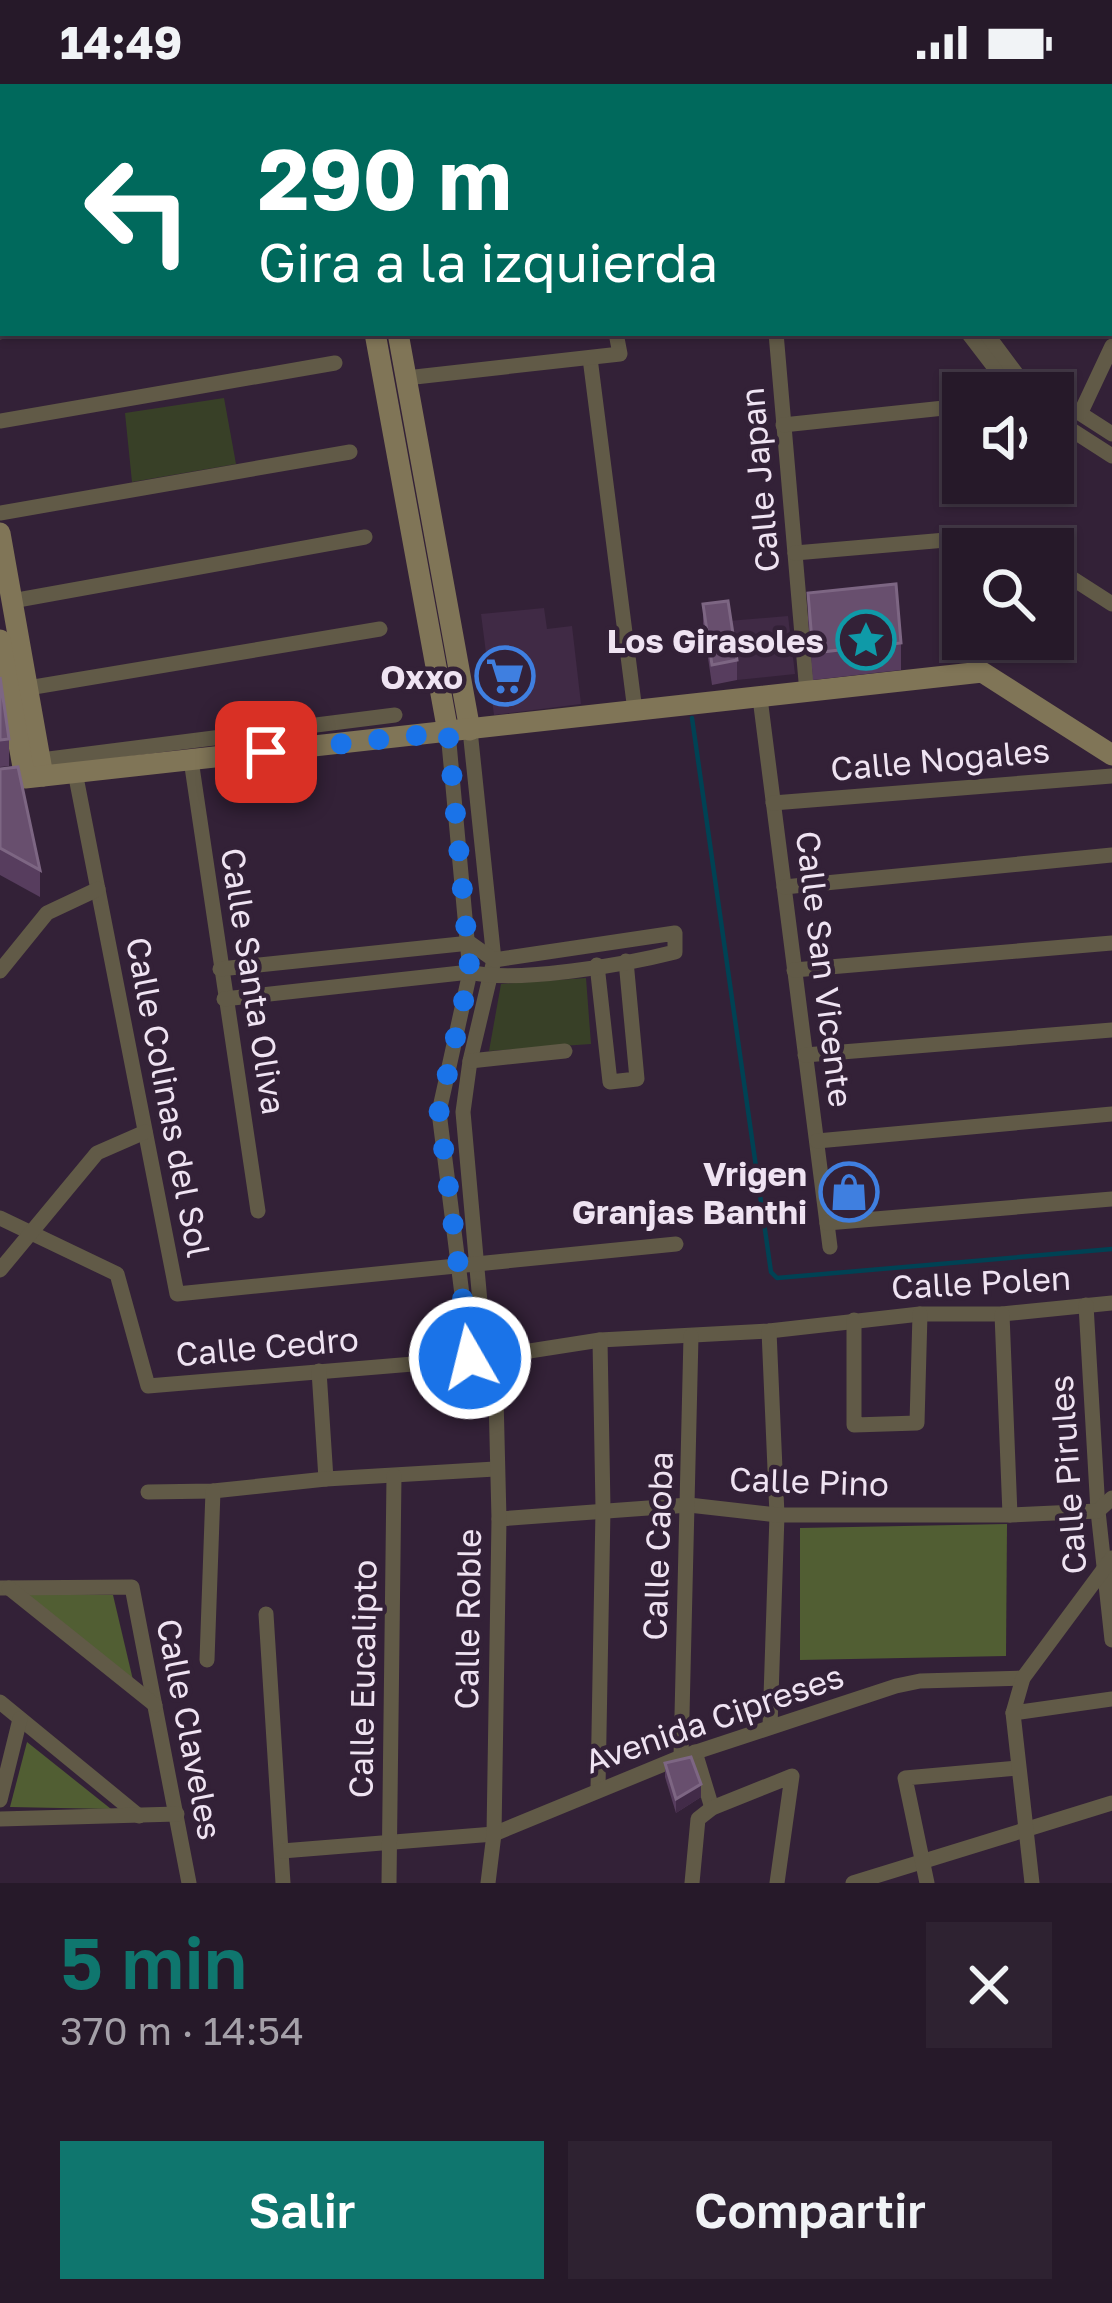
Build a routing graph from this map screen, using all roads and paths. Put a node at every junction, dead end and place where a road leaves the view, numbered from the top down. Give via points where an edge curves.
1 (377, 336) edge
2 (398, 336) edge
3 (617, 336) edge
4 (776, 336) edge
5 (970, 336) edge
6 (987, 336) edge
7 (1112, 346) edge
8 (590, 358) junction
9 (335, 363) dead end
10 (396, 367) junction
11 (1000, 372) edge
12 (1005, 372) edge
13 (942, 408) edge
14 (1074, 408) edge
15 (1081, 412) junction
16 (0, 421) edge
17 (783, 425) junction
18 (1074, 432) edge
19 (1112, 434) edge
20 (350, 452) dead end
21 (1112, 456) edge
22 (0, 513) edge
23 (0, 533) edge
24 (364, 537) dead end
25 (942, 540) edge
26 (795, 553) junction
27 (1074, 580) edge
28 (11, 601) junction
29 (1112, 604) edge
30 (380, 629) dead end
31 (1, 652) edge
32 (28, 688) junction
33 (807, 693) junction
34 (760, 698) junction
35 (635, 710) junction
36 (395, 715) dead end
37 (459, 731) junction
38 (1112, 755) edge
39 (191, 760) junction
40 (75, 772) junction
41 (30, 773) junction
42 (1112, 776) edge
43 (773, 803) junction
44 (1112, 855) edge
45 (784, 887) junction
46 (98, 889) junction
47 (1112, 943) edge
48 (470, 944) junction
49 (626, 961) junction
50 (597, 965) junction
51 (493, 969) junction
52 (220, 970) junction
53 (794, 970) junction
54 (0, 971) edge
55 (470, 972) junction
56 (224, 999) junction
57 (1112, 1030) edge
58 (565, 1051) dead end
59 (805, 1055) junction
60 (470, 1061) junction
61 (1112, 1114) edge
62 (145, 1132) junction
63 (817, 1141) junction
64 (1112, 1199) edge
65 (258, 1210) dead end
66 (0, 1218) edge
67 (827, 1223) junction
68 (30, 1233) junction
69 (676, 1244) dead end
70 (830, 1247) dead end
71 (477, 1264) junction
72 (458, 1266) junction
73 (0, 1270) edge
74 (1112, 1303) edge
75 (1086, 1305) junction
76 (920, 1314) junction
77 (1002, 1314) junction
78 (854, 1320) junction
79 (769, 1331) junction
80 (691, 1336) junction
81 (600, 1340) junction
82 (484, 1357) junction
83 (319, 1371) junction
84 (495, 1469) junction
85 (394, 1476) junction
86 (326, 1479) junction
87 (214, 1490) junction
88 (148, 1492) dead end
89 (1112, 1498) edge
90 (689, 1505) junction
91 (604, 1509) junction
92 (1098, 1511) junction
93 (777, 1515) junction
94 (1010, 1515) junction
95 (499, 1519) junction
96 (1107, 1563) edge
97 (5, 1588) edge
98 (266, 1614) dead end
99 (1112, 1640) edge
100 (207, 1660) dead end
101 (1023, 1678) junction
102 (1112, 1699) edge
103 (0, 1702) edge
104 (155, 1705) junction
105 (1013, 1713) junction
106 (20, 1719) junction
107 (770, 1727) junction
108 (688, 1755) junction
109 (1018, 1768) junction
110 (598, 1789) junction
111 (0, 1800) edge
112 (1112, 1803) edge
113 (712, 1808) junction
114 (177, 1814) junction
115 (139, 1816) junction
116 (0, 1819) edge
117 (1025, 1831) junction
118 (494, 1834) junction
119 (390, 1845) junction
120 (282, 1851) junction
121 (921, 1862) junction
122 (189, 1883) edge
123 (283, 1883) edge
124 (389, 1883) edge
125 (488, 1883) edge
126 (692, 1883) edge
127 (777, 1883) edge
128 (853, 1883) edge
129 (927, 1883) edge
130 (1032, 1883) edge

1 - 10 street
2 - 10 street
3 - 8 street via 620,354
4 - 17 street, Calle Japan
5 - 11 street
6 - 12 street
7 - 15 street
8 - 10 street
8 - 35 street
9 - 16 street
10 - 37 street
13 - 17 street
14 - 15 street
15 - 19 street
17 - 26 street, Calle Japan
18 - 21 street
20 - 22 street
23 - 28 street
24 - 28 street
25 - 26 street
26 - 33 street, Calle Japan
27 - 29 street
28 - 32 street
30 - 32 street
31 - 41 street
32 - 41 street
33 - 34 street
33 - 38 street via 982,672
34 - 35 street
34 - 43 street, Calle San Vicente
35 - 37 street
36 - 41 street
37 - 39 street
37 - 48 street
37 - 51 street
39 - 40 street
39 - 52 street, Calle Santa Oliva
40 - 41 street
40 - 46 street, Calle Colinas del Sol
42 - 43 street, Calle Nogales
43 - 45 street, Calle San Vicente
44 - 45 street
45 - 53 street, Calle San Vicente
46 - 54 street via 47,913
46 - 62 street, Calle Colinas del Sol
47 - 53 street
48 - 51 street
48 - 52 street
48 - 55 street
49 - 50 street
49 - 50 street via 637,1079 610,1082
49 - 51 street via 673,954 675,933
50 - 51 street
51 - 55 street
51 - 60 street
52 - 56 street, Calle Santa Oliva
53 - 59 street, Calle San Vicente
55 - 56 street
55 - 72 street via 439,1112
56 - 65 street, Calle Santa Oliva
57 - 59 street
58 - 60 street
59 - 63 street, Calle San Vicente
60 - 71 street via 463,1112
61 - 63 street
62 - 68 street via 97,1153
62 - 72 street, Calle Colinas del Sol via 177,1294
63 - 67 street, Calle San Vicente
64 - 67 street
66 - 68 street
67 - 70 street, Calle San Vicente
68 - 73 street
68 - 83 street, Calle Cedro via 117,1274 148,1386
69 - 71 street, Calle Colinas del Sol
71 - 72 street, Calle Colinas del Sol
71 - 82 street
72 - 82 street
74 - 75 street, Calle Polen
75 - 77 street, Calle Polen
75 - 92 street, Calle Pirules
76 - 77 street, Calle Polen
76 - 78 street, Calle Polen
76 - 78 street via 917,1423 854,1425
77 - 94 street
78 - 79 street, Calle Cedro
79 - 80 street, Calle Cedro
79 - 93 street
80 - 81 street, Calle Cedro
80 - 90 street, Calle Caoba
81 - 82 street, Calle Cedro
81 - 91 street
82 - 83 street, Calle Cedro
82 - 84 street, Calle Roble
83 - 86 street
84 - 85 street
84 - 95 street, Calle Roble
85 - 86 street
85 - 119 street, Calle Eucalipto
86 - 87 street
87 - 88 street
87 - 100 street
89 - 92 street
90 - 91 street, Calle Pino
90 - 93 street, Calle Pino
90 - 108 street, Calle Caoba
91 - 95 street, Calle Pino
91 - 110 street
92 - 94 street, Calle Pino
92 - 96 street, Calle Pirules
93 - 94 street, Calle Pino
93 - 107 street
95 - 118 street, Calle Roble
96 - 99 street, Calle Pirules
96 - 101 street
97 - 104 street
97 - 104 street, Calle Claveles via 132,1587
98 - 120 street
101 - 105 street
101 - 107 street, Avenida Cipreses via 920,1681
102 - 105 street
103 - 106 street
104 - 114 street, Calle Claveles
105 - 109 street
106 - 111 street
106 - 115 street
107 - 108 street, Avenida Cipreses
108 - 110 street, Avenida Cipreses
108 - 113 street, Calle Caoba
109 - 117 street
109 - 121 street via 905,1778
110 - 118 street, Avenida Cipreses
112 - 117 street
113 - 126 street via 698,1819
113 - 127 street via 792,1776
114 - 115 street
114 - 122 street, Calle Claveles
115 - 116 street
117 - 121 street
117 - 130 street
118 - 119 street, Avenida Cipreses
118 - 125 street, Calle Roble
119 - 120 street, Avenida Cipreses
119 - 124 street, Calle Eucalipto
120 - 123 street
121 - 128 street
121 - 129 street

